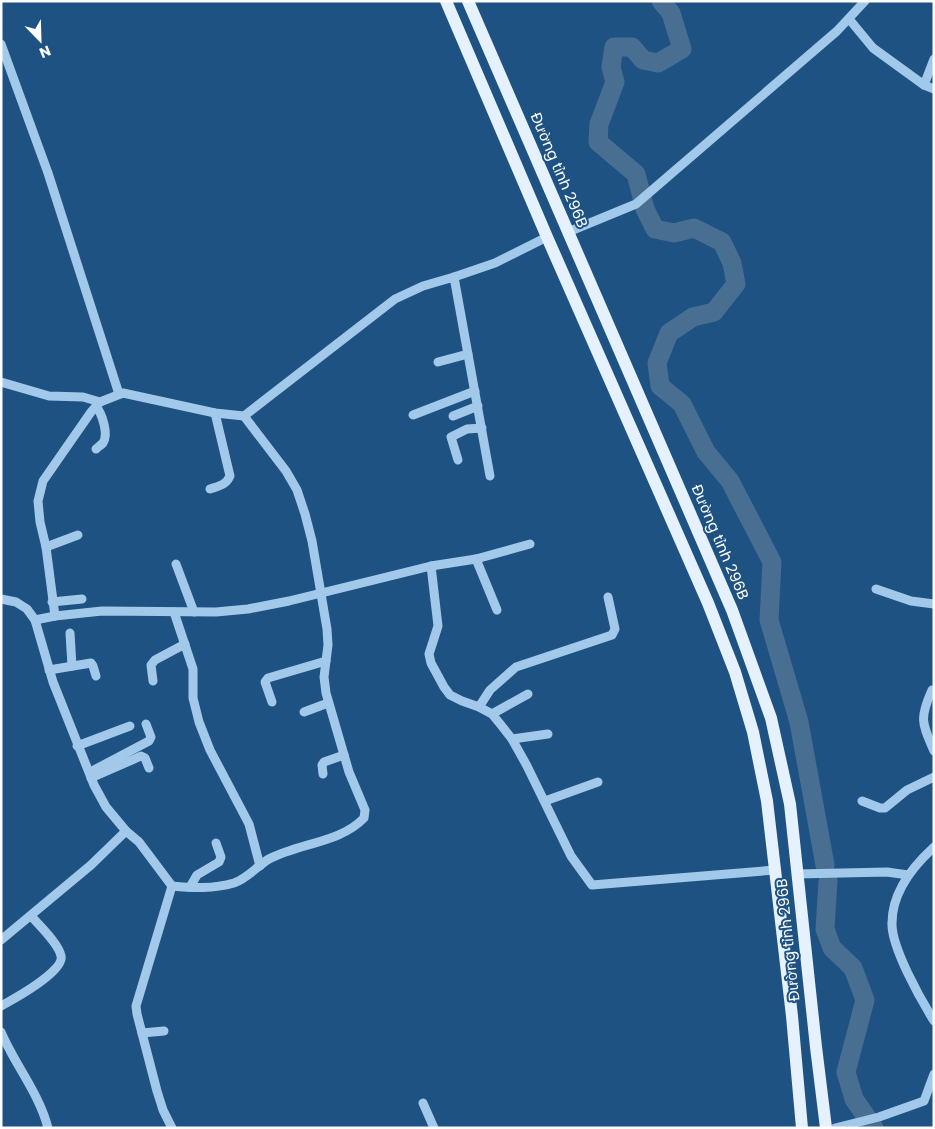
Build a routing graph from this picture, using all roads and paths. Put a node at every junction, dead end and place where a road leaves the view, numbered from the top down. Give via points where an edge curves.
1 (446, 1) edge
2 (468, 1) edge
3 (864, 1) edge
4 (849, 19) junction
5 (1, 44) edge
6 (934, 59) edge
7 (924, 85) junction
8 (934, 89) edge
9 (568, 232) junction
10 (547, 237) junction
11 (454, 277) junction
12 (468, 354) junction
13 (438, 362) dead end
14 (1, 382) edge
15 (475, 391) junction
16 (118, 394) junction
17 (98, 404) junction
18 (478, 406) junction
19 (215, 413) junction
20 (413, 415) dead end
21 (244, 416) junction
22 (453, 416) dead end
23 (482, 428) junction
24 (96, 448) dead end
25 (458, 460) dead end
26 (490, 476) dead end
27 (210, 488) dead end
28 (78, 535) dead end
29 (530, 544) dead end
30 (46, 547) junction
31 (476, 559) junction
32 (176, 564) dead end
33 (431, 566) junction
34 (876, 589) dead end
35 (321, 593) junction
36 (608, 597) dead end
37 (1, 599) edge
38 (82, 599) dead end
39 (52, 602) junction
40 (934, 604) edge
41 (497, 610) dead end
42 (174, 612) junction
43 (194, 612) junction
44 (54, 616) junction
45 (35, 620) junction
46 (70, 633) dead end
47 (185, 644) junction
48 (326, 661) junction
49 (72, 666) junction
50 (49, 670) junction
51 (96, 676) dead end
52 (153, 681) dead end
53 (932, 690) dead end
54 (528, 694) dead end
55 (272, 702) dead end
56 (328, 703) junction
57 (479, 707) junction
58 (304, 712) dead end
59 (492, 714) junction
60 (146, 724) dead end
61 (130, 726) dead end
62 (934, 729) edge
63 (548, 734) dead end
64 (928, 738) junction
65 (512, 739) junction
66 (77, 746) junction
67 (934, 751) edge
68 (344, 755) junction
69 (149, 768) dead end
70 (90, 773) junction
71 (324, 774) dead end
72 (934, 777) edge
73 (598, 782) dead end
74 (545, 801) junction
75 (862, 801) dead end
76 (126, 831) junction
77 (216, 843) dead end
78 (934, 848) edge
79 (260, 866) junction
80 (775, 870) junction
81 (797, 874) junction
82 (908, 875) junction
83 (172, 886) junction
84 (190, 887) junction
85 (31, 916) junction
86 (1, 940) edge
87 (1, 1006) edge
88 (934, 1021) edge
89 (164, 1031) dead end
90 (1, 1032) edge
91 (142, 1033) junction
92 (4, 1049) edge
93 (934, 1074) edge
94 (924, 1101) junction
95 (423, 1103) dead end
96 (934, 1104) edge
97 (48, 1128) edge
98 (172, 1128) edge
99 (434, 1128) edge
100 (802, 1128) edge
101 (826, 1128) edge
102 (835, 1128) edge

1 - 10 main road, Đường tỉnh 296B
2 - 9 main road, Đường tỉnh 296B
3 - 4 street
4 - 7 street via 872,48
4 - 9 street via 636,204
5 - 16 street via 48,173
6 - 7 street
7 - 8 street
9 - 81 main road, Đường tỉnh 296B via 724,593 764,696 786,779
10 - 11 street via 495,263
10 - 80 main road, Đường tỉnh 296B via 708,603 735,672 764,782
11 - 12 street
11 - 21 street via 395,299
12 - 13 street
12 - 15 street
14 - 17 street via 49,396 83,397
15 - 18 street
15 - 20 street
16 - 17 street
16 - 19 street
17 - 24 street via 105,437
17 - 30 street via 43,481 38,501
18 - 22 street
18 - 23 street
19 - 21 street
19 - 27 street via 230,476 222,486
21 - 35 street via 297,490 312,541
23 - 25 street via 467,429 451,437
23 - 26 street
28 - 30 street
29 - 31 street
30 - 39 street
31 - 33 street
31 - 41 street
32 - 43 street
33 - 35 street
33 - 57 street via 438,626 429,654 431,663 450,695
34 - 40 street via 911,601
35 - 43 street via 248,609
35 - 48 street via 327,629
36 - 57 street via 615,629 612,635 516,667 490,690
37 - 45 street via 16,602
38 - 39 street
39 - 44 street
42 - 43 street
42 - 44 street via 102,611
42 - 47 street
44 - 45 street
45 - 50 street
46 - 49 street
47 - 52 street via 155,660 151,665
47 - 79 street via 193,669 193,698 199,722 249,824
48 - 55 street via 268,678 265,682
48 - 56 street via 324,677
49 - 50 street
49 - 51 street via 91,663
50 - 66 street
53 - 64 street via 922,720
54 - 59 street
56 - 58 street
56 - 68 street
57 - 59 street
59 - 65 street
60 - 70 street via 149,741
61 - 66 street
62 - 64 street
63 - 65 street
64 - 67 street
65 - 74 street
66 - 70 street
68 - 71 street via 324,762
68 - 79 street via 365,810 364,818 336,835 298,846
69 - 70 street via 141,756
70 - 76 street via 106,807
72 - 75 street via 907,790 886,808
73 - 74 street
74 - 80 street via 571,856 592,885
76 - 83 street via 139,842
76 - 85 street
77 - 84 street via 221,858 219,862 197,875
78 - 82 street
79 - 84 street via 236,882 218,887
80 - 100 main road, Đường tỉnh 296B
81 - 82 street via 886,872
81 - 101 main road, Đường tỉnh 296B
82 - 88 street via 896,900 892,924 899,953
83 - 84 street
83 - 91 street via 136,1006
85 - 86 street
85 - 87 street via 59,949 60,963 30,989
89 - 91 street
90 - 92 street
91 - 98 street via 163,1110
92 - 97 street via 38,1099
93 - 94 street
94 - 96 street
94 - 102 street
95 - 99 street

